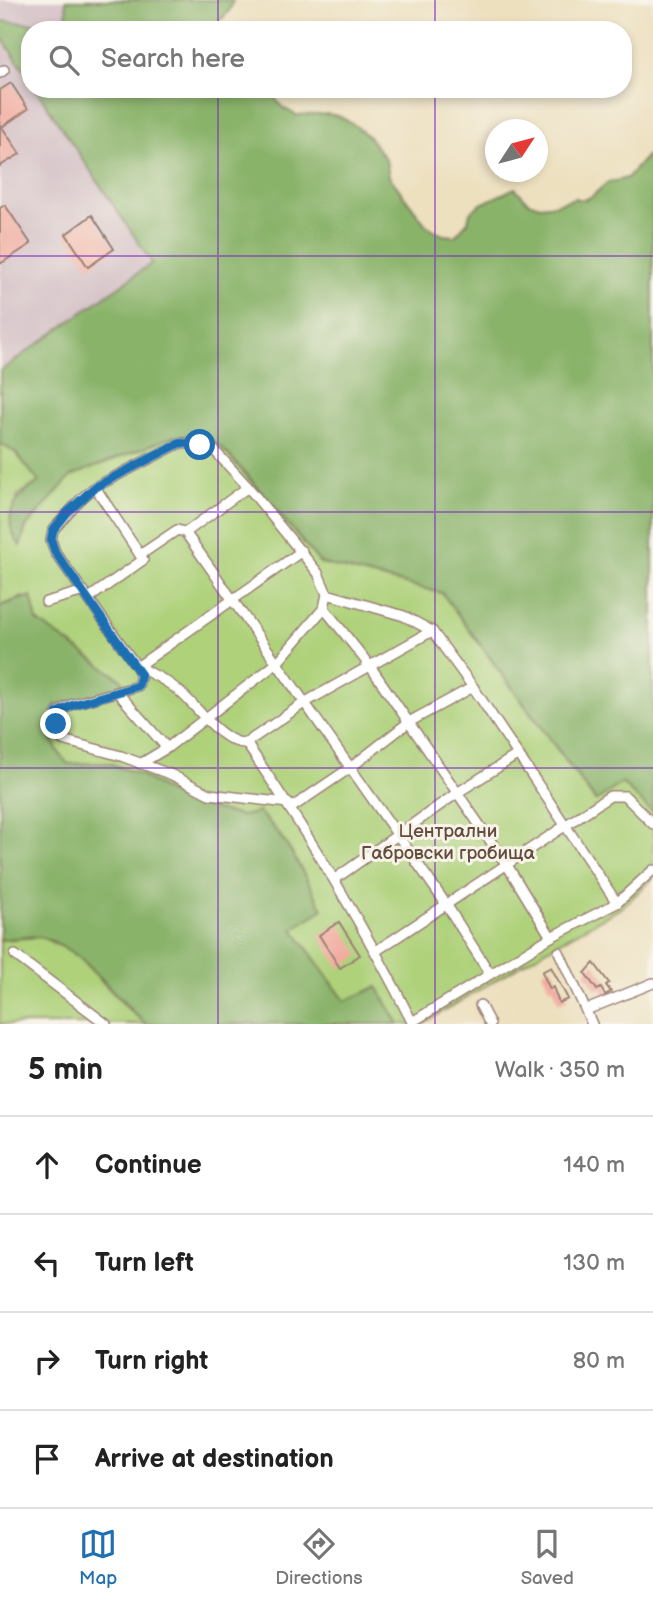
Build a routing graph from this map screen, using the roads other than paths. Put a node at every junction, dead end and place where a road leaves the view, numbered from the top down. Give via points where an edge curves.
1 (248, 486) junction
2 (95, 487) junction
3 (185, 532) junction
4 (302, 551) junction
5 (140, 555) junction
6 (327, 594) junction
7 (87, 595) junction
8 (233, 598) junction
9 (46, 602) dead end
10 (324, 608) junction
11 (432, 631) junction
12 (277, 663) junction
13 (370, 666) junction
14 (137, 667) junction
15 (473, 687) junction
16 (118, 693) junction
17 (304, 703) junction
18 (207, 718) junction
19 (409, 722) junction
20 (246, 743) junction
21 (167, 748) junction
22 (517, 755) junction
23 (140, 764) junction
24 (350, 768) junction
25 (457, 793) junction
26 (290, 806) junction
27 (653, 824) edge
28 (565, 825) junction
29 (398, 836) junction
30 (507, 864) junction
31 (653, 870) edge
32 (335, 879) junction
33 (617, 903) junction
34 (446, 904) junction
35 (551, 937) junction
36 (376, 951) junction
37 (559, 952) dead end
38 (15, 955) dead end
39 (490, 974) junction
40 (653, 983) edge
41 (480, 1005) dead end
42 (586, 1010) junction
43 (412, 1023) edge
44 (106, 1024) edge
45 (490, 1024) edge
46 (592, 1024) edge

1 - 2 lane via 214,450 180,443
1 - 3 lane
1 - 4 lane
2 - 5 lane
2 - 7 lane via 67,513 51,540
3 - 5 lane via 177,530
3 - 8 lane
4 - 6 lane
4 - 8 lane
5 - 7 lane via 143,559
6 - 10 lane
6 - 11 lane via 404,616
7 - 9 lane
7 - 14 lane
8 - 12 lane
8 - 14 lane
10 - 12 lane
10 - 13 lane
11 - 13 lane
11 - 15 lane
12 - 17 lane
12 - 18 lane
13 - 17 lane
13 - 19 lane
14 - 16 lane via 141,675 138,686
14 - 18 lane via 178,690
15 - 19 lane
15 - 22 lane
16 - 21 lane
16 - 23 lane via 73,705 57,713 56,724 63,740
17 - 20 lane
17 - 24 lane
18 - 20 lane via 229,739
18 - 21 lane
19 - 24 lane
19 - 25 lane
20 - 26 lane
21 - 23 lane
22 - 25 lane
22 - 28 lane
23 - 26 lane via 209,794
24 - 26 lane
24 - 29 lane
25 - 29 lane
25 - 30 lane
26 - 32 lane
27 - 28 lane via 634,803 617,795
28 - 30 lane
28 - 33 lane
29 - 32 lane
29 - 34 lane
30 - 34 lane
30 - 35 lane
31 - 33 lane
32 - 36 lane
33 - 35 lane
34 - 36 lane
34 - 39 lane
35 - 39 lane
36 - 43 lane
37 - 42 lane
38 - 44 lane
39 - 43 lane
40 - 42 lane
41 - 45 lane
42 - 46 lane

